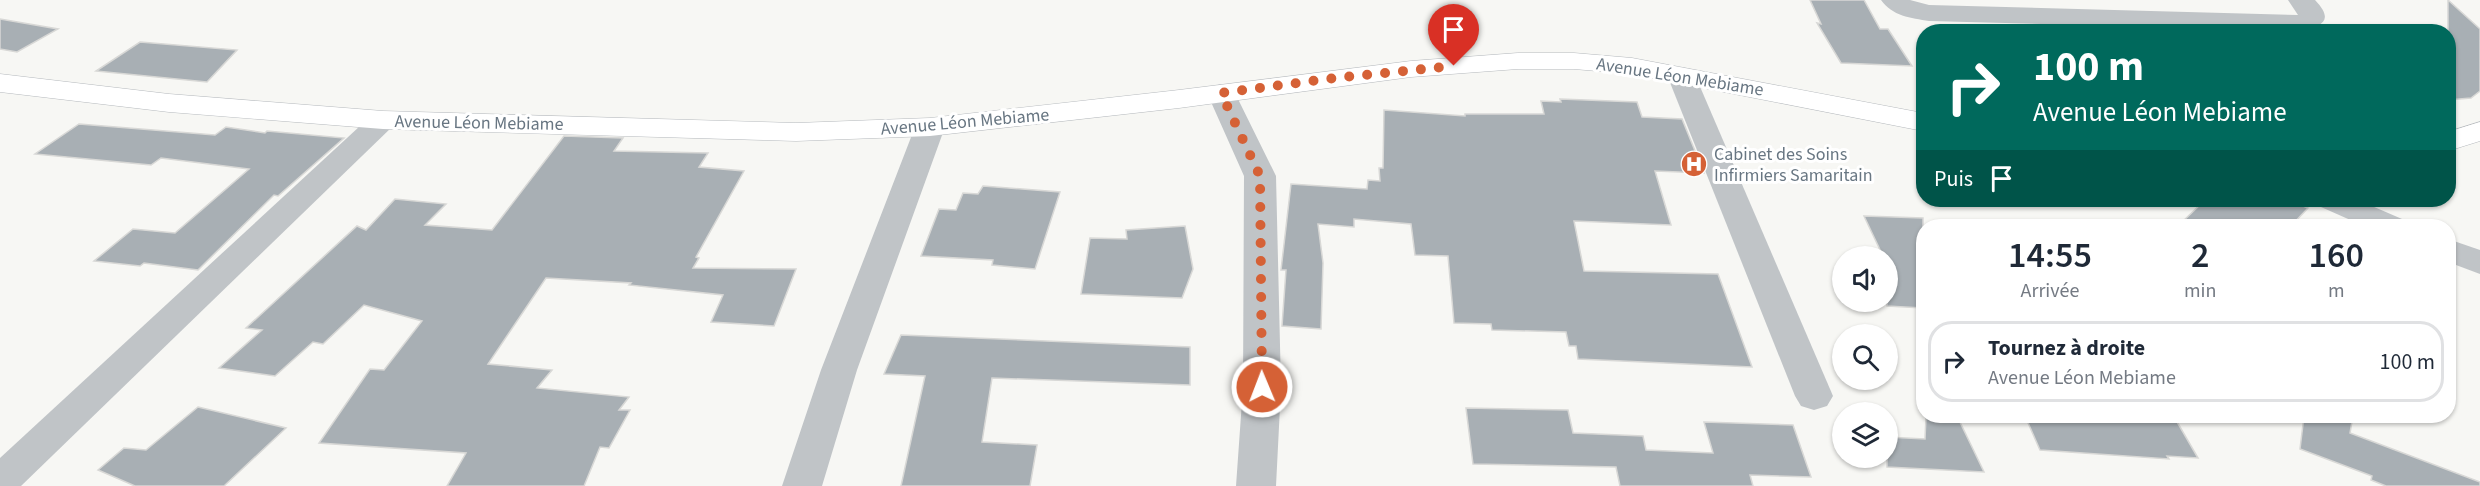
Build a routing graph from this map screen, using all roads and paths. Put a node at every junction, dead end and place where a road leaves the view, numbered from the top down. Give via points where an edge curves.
1 (1894, 0) edge
2 (2301, 0) edge
3 (1681, 75) junction
4 (0, 83) edge
5 (1221, 93) junction
6 (383, 120) junction
7 (1916, 121) edge
8 (930, 127) junction
9 (2480, 131) edge
10 (2456, 139) edge
11 (2348, 207) edge
12 (2375, 219) edge
13 (2456, 253) edge
14 (2480, 263) edge
15 (1814, 396) dead end
16 (0, 482) edge
17 (802, 486) edge
18 (1256, 486) edge

1 - 2 street via 1929,13 2300,23 2312,19 2313,12
3 - 5 street, Avenue Léon Mebiame via 1574,61 1518,61 1412,69
3 - 7 street, Avenue Léon Mebiame
3 - 15 street
4 - 6 street, Avenue Léon Mebiame via 169,103
5 - 8 street, Avenue Léon Mebiame
5 - 18 street via 1260,176 1262,387
6 - 8 street, Avenue Léon Mebiame via 796,132
6 - 16 street
8 - 17 street via 839,370
9 - 10 street
11 - 12 street
13 - 14 street

